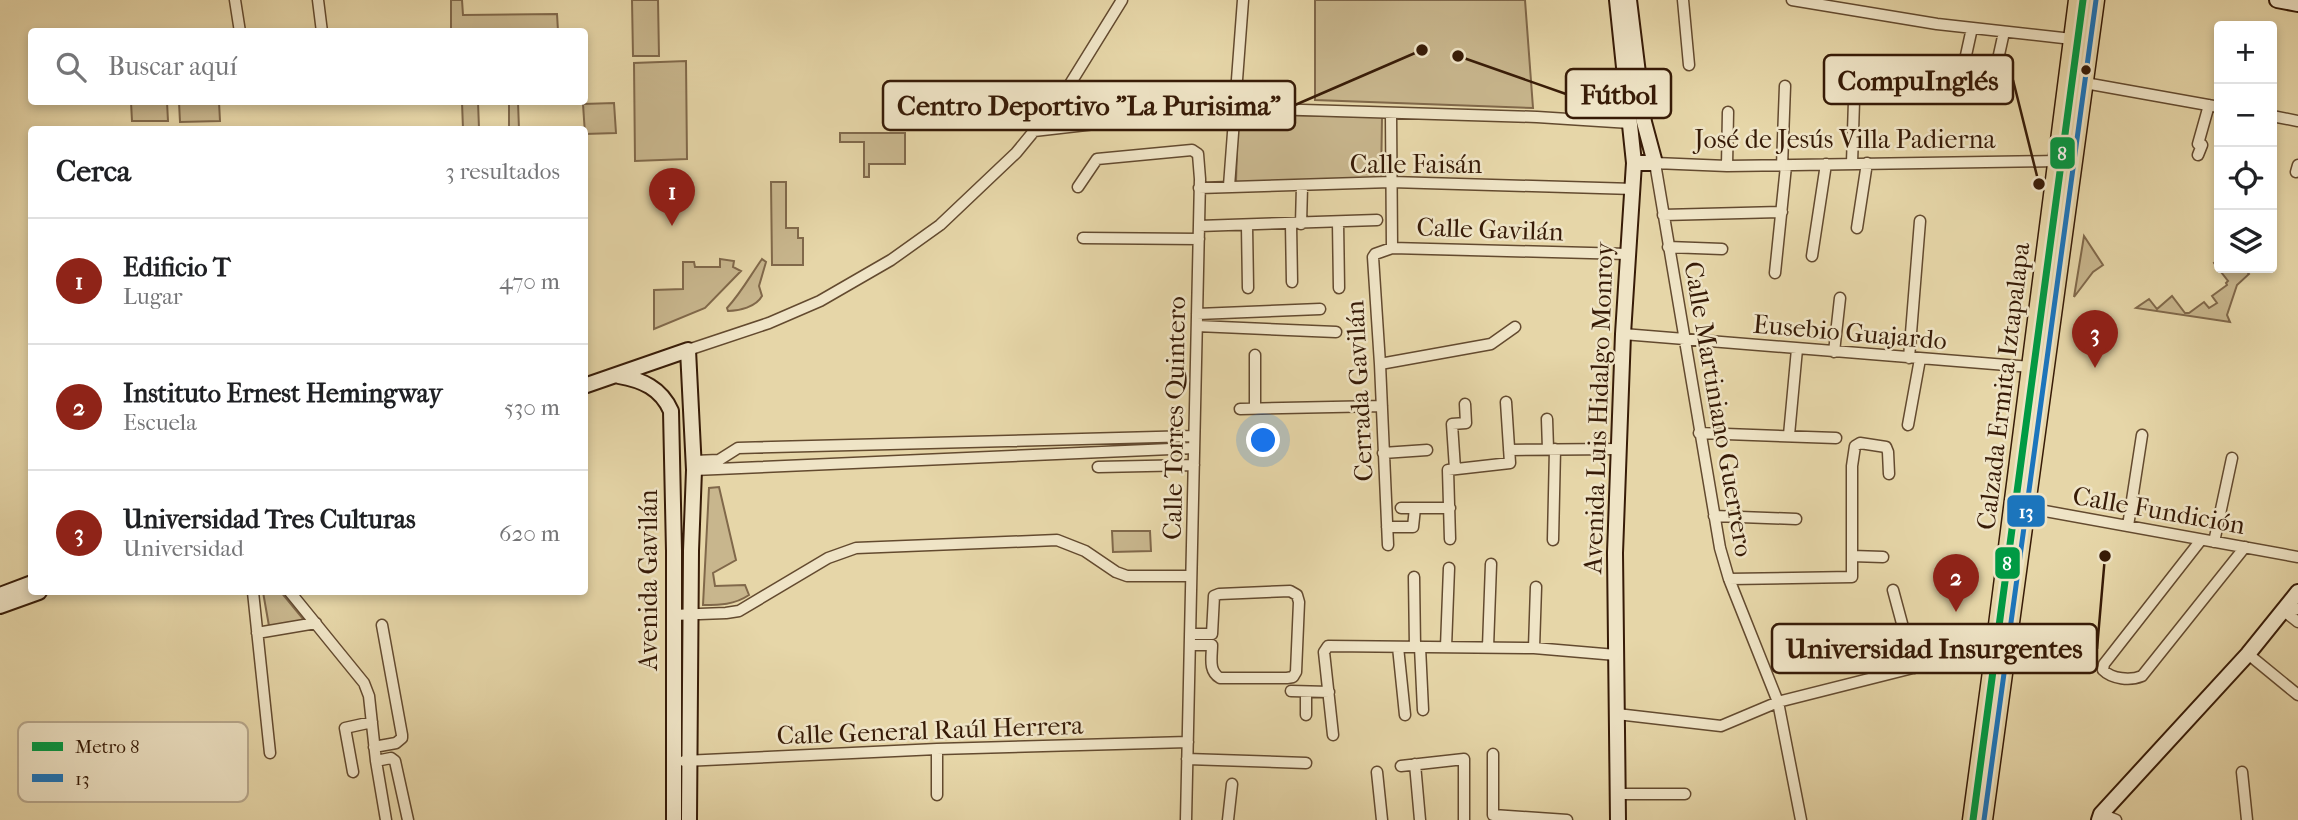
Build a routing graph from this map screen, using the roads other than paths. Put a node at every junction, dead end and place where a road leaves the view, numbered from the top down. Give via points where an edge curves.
1 (236, 0) edge
2 (318, 0) edge
3 (1122, 0) edge
4 (1243, 0) edge
5 (1617, 0) edge
6 (1629, 0) edge
7 (1640, 0) edge
8 (1683, 0) edge
9 (1792, 0) edge
10 (2077, 0) edge
11 (2096, 0) edge
12 (1851, 4) edge
13 (240, 28) edge
14 (322, 28) edge
15 (1972, 28) junction
16 (2004, 32) junction
17 (2072, 39) junction
18 (1689, 65) dead end
19 (1961, 78) dead end
20 (2085, 83) junction
21 (1785, 86) dead end
22 (1991, 91) dead end
23 (1854, 101) dead end
24 (2214, 106) edge
25 (1234, 108) junction
26 (1728, 112) dead end
27 (1391, 114) junction
28 (2277, 117) edge
29 (2298, 121) edge
30 (1630, 123) junction
31 (1034, 131) junction
32 (2198, 155) dead end
33 (2057, 161) junction
34 (1634, 163) junction
35 (1655, 163) junction
36 (1852, 163) junction
37 (1867, 163) junction
38 (1826, 164) junction
39 (1727, 166) junction
40 (1784, 166) junction
41 (1391, 182) junction
42 (1229, 186) junction
43 (1301, 186) junction
44 (1078, 187) dead end
45 (1199, 188) junction
46 (1634, 190) junction
47 (1782, 212) junction
48 (1664, 215) junction
49 (1377, 220) dead end
50 (1920, 221) dead end
51 (1338, 222) junction
52 (1296, 224) junction
53 (1199, 226) junction
54 (1247, 226) junction
55 (1857, 228) dead end
56 (1083, 238) dead end
57 (1199, 239) junction
58 (1668, 247) junction
59 (1392, 248) junction
60 (1722, 249) dead end
61 (1628, 254) junction
62 (1812, 256) dead end
63 (1776, 273) dead end
64 (1292, 282) dead end
65 (1248, 288) dead end
66 (1339, 288) dead end
67 (1840, 298) dead end
68 (1320, 309) dead end
69 (1197, 314) junction
70 (1197, 326) junction
71 (1515, 327) dead end
72 (1336, 332) dead end
73 (1623, 334) junction
74 (1685, 339) junction
75 (1797, 349) junction
76 (688, 350) junction
77 (1834, 352) junction
78 (1255, 355) dead end
79 (1914, 358) junction
80 (1381, 364) junction
81 (2031, 367) junction
82 (614, 376) junction
83 (588, 385) edge
84 (1506, 402) dead end
85 (1465, 404) dead end
86 (1382, 406) junction
87 (1240, 409) dead end
88 (1255, 409) junction
89 (1547, 419) dead end
90 (1908, 425) dead end
91 (1699, 433) junction
92 (1789, 435) junction
93 (2142, 435) dead end
94 (1194, 436) junction
95 (1574, 436) dead end
96 (1836, 438) dead end
97 (1194, 448) junction
98 (1552, 449) junction
99 (1575, 449) junction
100 (1618, 449) junction
101 (1427, 450) dead end
102 (1509, 450) junction
103 (1383, 453) junction
104 (2232, 458) dead end
105 (1194, 464) junction
106 (694, 466) junction
107 (1098, 467) dead end
108 (1455, 469) junction
109 (1889, 474) dead end
110 (2019, 507) junction
111 (1401, 508) dead end
112 (1415, 508) junction
113 (1450, 508) junction
114 (1714, 516) junction
115 (1796, 519) dead end
116 (2127, 526) junction
117 (1387, 527) junction
118 (1450, 539) dead end
119 (1553, 540) dead end
120 (2201, 540) junction
121 (2214, 542) junction
122 (1388, 545) dead end
123 (2245, 547) junction
124 (1852, 556) junction
125 (1883, 557) dead end
126 (2298, 557) edge
127 (1491, 564) dead end
128 (1449, 568) dead end
129 (1191, 576) junction
130 (1414, 577) dead end
131 (1729, 579) junction
132 (28, 584) edge
133 (1536, 587) dead end
134 (1893, 590) dead end
135 (2298, 592) edge
136 (0, 595) edge
137 (31, 595) edge
138 (253, 595) edge
139 (293, 595) edge
140 (0, 606) edge
141 (2291, 610) edge
142 (673, 615) junction
143 (690, 615) junction
144 (316, 622) junction
145 (2298, 622) edge
146 (382, 625) dead end
147 (257, 633) junction
148 (1190, 639) junction
149 (1398, 647) junction
150 (1417, 647) junction
151 (1446, 647) junction
152 (1488, 647) junction
153 (1996, 647) junction
154 (1534, 648) junction
155 (1616, 654) junction
156 (2248, 654) junction
157 (1914, 668) junction
158 (1291, 691) dead end
159 (1306, 692) junction
160 (1328, 692) junction
161 (2298, 695) edge
162 (1778, 702) junction
163 (1423, 710) dead end
164 (1617, 714) junction
165 (1306, 715) dead end
166 (1405, 715) dead end
167 (372, 722) junction
168 (1332, 735) dead end
169 (1188, 742) junction
170 (374, 747) junction
171 (937, 749) junction
172 (270, 752) dead end
173 (1493, 754) dead end
174 (1187, 759) junction
175 (376, 761) junction
176 (673, 761) junction
177 (689, 761) junction
178 (1306, 763) dead end
179 (1415, 764) junction
180 (1401, 766) dead end
181 (353, 772) dead end
182 (1377, 772) dead end
183 (2242, 772) dead end
184 (1232, 785) dead end
185 (1618, 794) junction
186 (1685, 794) dead end
187 (937, 795) dead end
188 (2100, 817) edge
189 (386, 820) edge
190 (408, 820) edge
191 (674, 820) edge
192 (689, 820) edge
193 (1186, 820) edge
194 (1228, 820) edge
195 (1382, 820) edge
196 (1420, 820) edge
197 (1464, 820) edge
198 (1567, 820) edge
199 (1618, 820) edge
200 (1801, 820) edge
201 (1971, 820) edge
202 (1984, 820) edge
203 (2116, 820) edge
204 (2247, 820) edge

1 - 13 street
2 - 14 street
3 - 31 street via 1062,97
4 - 25 street
5 - 30 main road, Avenida Luis Hidalgo Monroy
6 - 7 street
6 - 35 main road via 1644,122
8 - 18 street
9 - 12 street
10 - 17 main road, Calzada Ermita Iztapalapa
11 - 20 main road, Calzada Ermita Iztapalapa
12 - 15 street
15 - 16 street
15 - 19 street
16 - 17 street
16 - 22 street
17 - 33 main road, Calzada Ermita Iztapalapa
20 - 24 street
20 - 110 main road, Calzada Ermita Iztapalapa
21 - 40 street
23 - 36 street
24 - 32 street
25 - 27 street
25 - 31 street
25 - 42 street
26 - 39 street
27 - 30 street
27 - 41 street
28 - 29 street
30 - 34 main road, Avenida Luis Hidalgo Monroy
31 - 76 street via 974,195 891,260 820,301
33 - 37 street, José de Jesús Villa Padierna
33 - 81 main road, Calzada Ermita Iztapalapa
34 - 35 main road, José de Jesús Villa Padierna
34 - 46 main road, Avenida Luis Hidalgo Monroy
35 - 39 street, José de Jesús Villa Padierna
35 - 48 street, Calle Martiniano Guerrero
36 - 37 street, José de Jesús Villa Padierna
36 - 38 street, José de Jesús Villa Padierna
37 - 55 street
38 - 40 street, José de Jesús Villa Padierna
38 - 62 street
39 - 40 street, José de Jesús Villa Padierna
40 - 47 street
41 - 43 street, Calle Faisán
41 - 46 street, Calle Faisán
41 - 59 street
42 - 43 street, Calle Faisán
42 - 45 street, Calle Faisán
43 - 52 street
44 - 45 street, Calle Torres Quintero via 1097,159 1192,150 1198,153
45 - 53 street, Calle Torres Quintero
46 - 61 main road, Avenida Luis Hidalgo Monroy
47 - 48 street
47 - 63 street
48 - 58 street, Calle Martiniano Guerrero
49 - 51 street
50 - 79 street
51 - 52 street
51 - 66 street
52 - 54 street
52 - 64 street
53 - 54 street
53 - 57 street, Calle Torres Quintero
54 - 65 street
56 - 57 street
57 - 69 street, Calle Torres Quintero
58 - 60 street
58 - 74 street, Calle Martiniano Guerrero
59 - 61 street, Calle Gavilán
59 - 80 street, Cerrada Gavilán via 1373,257
61 - 73 main road, Avenida Luis Hidalgo Monroy
67 - 77 street
68 - 69 street
69 - 70 street, Calle Torres Quintero
70 - 72 street
70 - 94 street, Calle Torres Quintero
71 - 80 street via 1491,344
73 - 74 street, Eusebio Guajardo
73 - 100 main road, Avenida Luis Hidalgo Monroy
74 - 75 street, Eusebio Guajardo
74 - 91 street, Calle Martiniano Guerrero
75 - 77 street, Eusebio Guajardo
75 - 92 street
76 - 82 main road
76 - 106 main road, Avenida Gavilán
77 - 79 street, Eusebio Guajardo
78 - 88 street
79 - 81 street, Eusebio Guajardo
79 - 90 street
80 - 86 street, Cerrada Gavilán
81 - 110 main road, Calzada Ermita Iztapalapa
82 - 83 main road
82 - 142 main road, Avenida Gavilán via 647,383 671,411
84 - 102 street
85 - 108 street via 1466,423 1452,424
86 - 88 street
86 - 103 street, Cerrada Gavilán
87 - 88 street
89 - 98 street
91 - 92 street
91 - 114 street, Calle Martiniano Guerrero
92 - 96 street
93 - 116 street
94 - 97 street, Calle Torres Quintero
94 - 106 street via 738,448 719,460
95 - 99 street
97 - 105 street, Calle Torres Quintero
97 - 106 street
98 - 99 street
98 - 102 street
98 - 119 street
99 - 100 street
100 - 155 main road, Avenida Luis Hidalgo Monroy
101 - 103 street
102 - 108 street via 1510,463
103 - 117 street, Cerrada Gavilán
104 - 121 street
105 - 107 street
105 - 129 street, Calle Torres Quintero
106 - 143 main road, Avenida Gavilán
108 - 113 street via 1448,470
109 - 124 street via 1886,447 1855,446
110 - 116 street, Calle Fundición
110 - 153 main road, Calzada Ermita Iztapalapa
110 - 202 main road, Calzada Ermita Iztapalapa
111 - 112 street
112 - 113 street
112 - 117 street via 1413,527
113 - 118 street
114 - 115 street
114 - 131 street, Calle Martiniano Guerrero
116 - 120 street, Calle Fundición
117 - 122 street, Cerrada Gavilán
120 - 121 street, Calle Fundición
120 - 123 street via 2104,664 2106,674 2125,679 2142,676
121 - 123 street, Calle Fundición
123 - 126 street, Calle Fundición
124 - 125 street
124 - 131 street via 1852,577
127 - 152 street
128 - 151 street
129 - 143 street via 1127,576 1057,540 856,548 828,558 739,611
129 - 148 street, Calle Torres Quintero
130 - 150 street
131 - 162 street, Calle Martiniano Guerrero
132 - 136 main road
133 - 154 street
134 - 157 street
135 - 141 main road
137 - 140 main road
138 - 147 street
139 - 144 street
141 - 145 street
141 - 156 main road
142 - 143 street
142 - 176 main road, Avenida Gavilán
143 - 177 main road, Avenida Gavilán
144 - 147 street
144 - 167 street via 363,683
146 - 170 street via 402,738
147 - 172 street
148 - 148 street via 1212,645 1212,668 1220,678 1293,677 1297,595 1290,591 1214,596 1212,635
148 - 169 street, Calle Torres Quintero
149 - 150 street
149 - 160 street via 1328,646 1324,652
149 - 166 street
150 - 151 street
150 - 163 street
151 - 152 street
152 - 154 street
153 - 157 street
153 - 201 main road, Calzada Ermita Iztapalapa
154 - 155 street
155 - 164 main road, Avenida Luis Hidalgo Monroy
156 - 161 street
156 - 188 main road
157 - 162 street
158 - 159 street
159 - 160 street
159 - 165 street
160 - 168 street
162 - 164 street via 1721,726
162 - 200 street, Calle Martiniano Guerrero
164 - 185 main road, Avenida Luis Hidalgo Monroy
167 - 170 street
167 - 181 street via 345,728
169 - 171 street, Calle General Raúl Herrera
169 - 174 street, Calle Torres Quintero
170 - 175 street
171 - 177 street, Calle General Raúl Herrera
171 - 187 street
173 - 198 street via 1493,815
174 - 178 street
174 - 193 street, Calle Torres Quintero
175 - 189 street
175 - 190 street via 395,761
176 - 177 street, Calle General Raúl Herrera
176 - 191 main road, Avenida Gavilán
177 - 192 main road, Avenida Gavilán
179 - 180 street
179 - 196 street
179 - 197 street via 1464,760
182 - 195 street
183 - 204 street
184 - 194 street
185 - 186 street
185 - 199 main road, Avenida Luis Hidalgo Monroy
188 - 203 street

